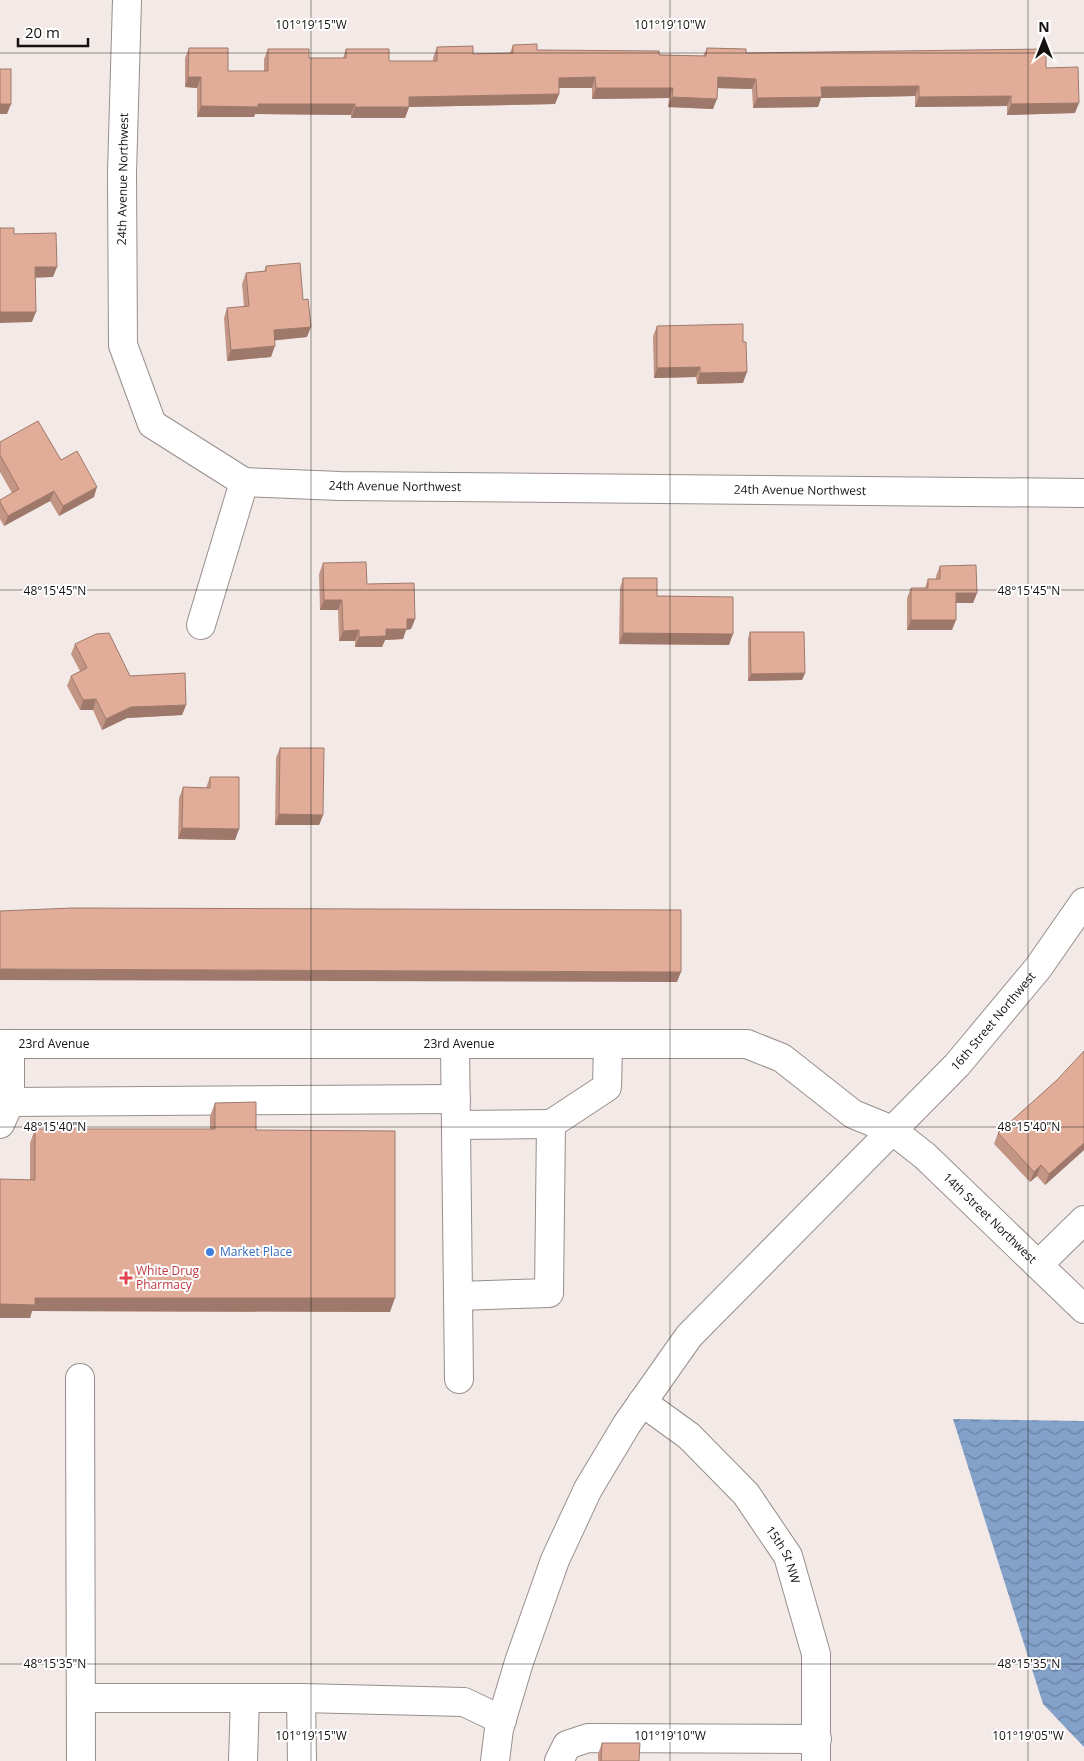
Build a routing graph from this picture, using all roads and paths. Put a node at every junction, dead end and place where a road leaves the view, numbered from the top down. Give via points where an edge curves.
1 (126, 0) edge
2 (244, 482) junction
3 (1084, 493) edge
4 (201, 625) dead end
5 (1084, 902) edge
6 (5, 1044) edge
7 (456, 1045) junction
8 (608, 1046) junction
9 (456, 1112) junction
10 (5, 1113) edge
11 (551, 1124) junction
12 (892, 1130) junction
13 (1084, 1220) edge
14 (1038, 1265) junction
15 (458, 1296) junction
16 (1084, 1309) edge
17 (80, 1378) dead end
18 (459, 1379) dead end
19 (642, 1402) junction
20 (82, 1698) junction
21 (245, 1698) junction
22 (301, 1698) junction
23 (502, 1720) junction
24 (720, 1750) edge
25 (816, 1750) edge
26 (81, 1761) edge
27 (243, 1761) edge
28 (302, 1761) edge
29 (495, 1761) edge
30 (558, 1761) edge

1 - 2 street, 24th Avenue Northwest via 123,345 152,424
2 - 3 street, 24th Avenue Northwest via 340,486
2 - 4 street
5 - 12 street, 16th Street Northwest via 1038,968 964,1057
6 - 7 street, 23rd Avenue
6 - 10 street
7 - 8 street, 23rd Avenue
7 - 9 street
8 - 11 street via 607,1087
8 - 12 street, 23rd Avenue via 747,1044 782,1058 853,1114
9 - 10 street
9 - 11 street
9 - 15 street
11 - 15 street via 549,1293
12 - 14 street, 14th Street Northwest via 925,1156
12 - 19 street, 16th Street Northwest via 688,1336
13 - 14 street
14 - 16 street, 14th Street Northwest
15 - 18 street
17 - 20 street
19 - 23 street, 16th Street Northwest via 588,1489 555,1560
19 - 25 street, 15th St NW via 689,1436 746,1494 788,1556 816,1654
20 - 21 street
20 - 26 street
21 - 22 street
21 - 27 street
22 - 23 street via 464,1702
22 - 28 street
23 - 29 street, 16th Street Northwest
24 - 25 street
24 - 30 street via 588,1738 567,1745

